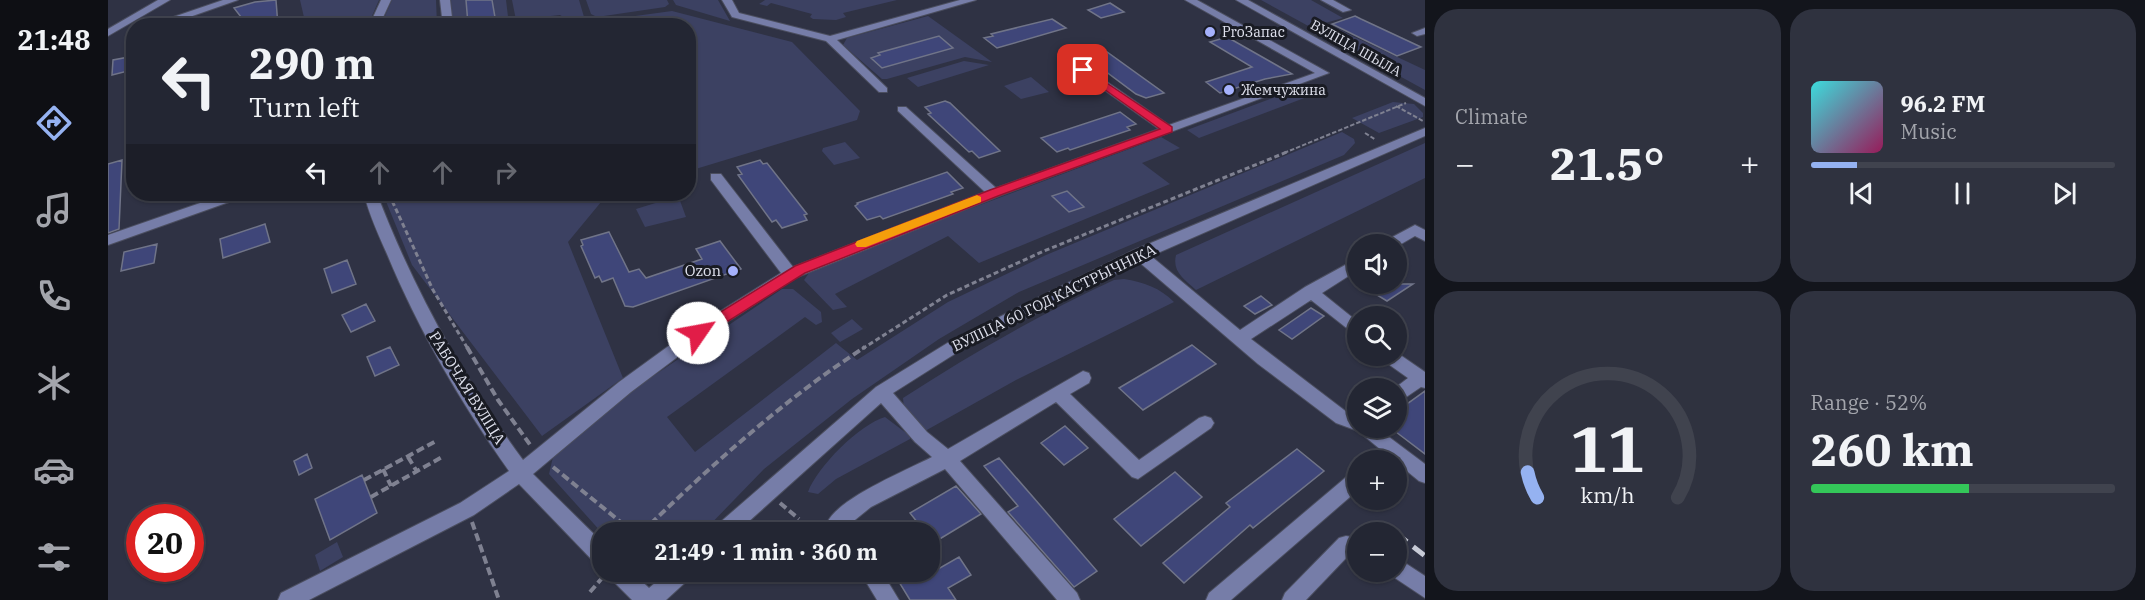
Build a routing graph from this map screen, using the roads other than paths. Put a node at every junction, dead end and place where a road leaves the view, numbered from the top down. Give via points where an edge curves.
1 (165, 0) edge
2 (214, 0) edge
3 (233, 0) edge
4 (386, 0) edge
5 (445, 0) edge
6 (727, 0) edge
7 (971, 0) edge
8 (1190, 0) edge
9 (1241, 0) edge
10 (1326, 0) edge
11 (203, 10) junction
12 (1346, 10) dead end
13 (134, 18) edge
14 (178, 18) edge
15 (202, 18) edge
16 (378, 18) edge
17 (447, 18) edge
18 (126, 23) edge
19 (108, 33) edge
20 (126, 33) edge
21 (108, 39) edge
22 (830, 39) junction
23 (1066, 58) dead end
24 (883, 90) dead end
25 (1422, 102) edge
26 (902, 109) dead end
27 (1168, 130) junction
28 (1425, 132) edge
29 (716, 177) dead end
30 (994, 193) junction
31 (195, 201) edge
32 (373, 201) edge
33 (1422, 230) edge
34 (1407, 237) edge
35 (108, 240) edge
36 (1139, 254) junction
37 (1347, 269) edge
38 (790, 274) junction
39 (1310, 291) junction
40 (1347, 322) edge
41 (1239, 338) junction
42 (1404, 366) edge
43 (1083, 378) dead end
44 (1423, 379) edge
45 (1407, 390) edge
46 (882, 392) junction
47 (1059, 394) junction
48 (1347, 420) edge
49 (1205, 423) dead end
50 (1378, 438) edge
51 (947, 459) junction
52 (521, 473) junction
53 (1425, 475) edge
54 (1347, 488) edge
55 (735, 522) edge
56 (838, 522) edge
57 (1347, 545) edge
58 (592, 546) edge
59 (1407, 575) edge
60 (628, 582) edge
61 (671, 582) edge
62 (877, 582) edge
63 (1425, 588) edge
64 (288, 600) edge
65 (646, 600) edge
66 (651, 600) edge
67 (889, 600) edge
68 (1070, 600) edge
69 (1216, 600) edge
70 (1292, 600) edge

1 - 13 street
2 - 11 street
3 - 11 street
4 - 16 street
5 - 17 street
6 - 22 street via 735,15
7 - 22 street
8 - 27 street via 1324,73
9 - 25 street, ВУЛІЦА ШЫЛА
10 - 12 street
11 - 14 street
11 - 15 street
18 - 19 street
20 - 21 street
22 - 24 street
23 - 27 street
26 - 30 street
27 - 30 street
28 - 36 street, ВУЛІЦА 60 ГОД КАСТРЫЧНІКА
29 - 38 street
30 - 38 street
31 - 35 street
32 - 52 street, РАБОЧАЯ ВУЛІЦА via 409,294 457,377
33 - 34 street
36 - 41 street
36 - 46 street, ВУЛІЦА 60 ГОД КАСТРЫЧНІКА via 1004,319
37 - 39 street
38 - 52 street via 698,333 625,387
39 - 40 street
39 - 41 street
41 - 48 street
42 - 44 street
43 - 47 street
44 - 45 street
46 - 51 street
46 - 55 street, ВУЛІЦА 60 ГОД КАСТРЫЧНІКА
47 - 49 street via 1138,471
47 - 51 street
50 - 53 street
51 - 56 street via 864,501
51 - 68 street
52 - 58 street, РАБОЧАЯ ВУЛІЦА
52 - 64 street via 467,509
54 - 69 street
57 - 70 street
59 - 63 street
60 - 65 street
61 - 66 street
62 - 67 street

